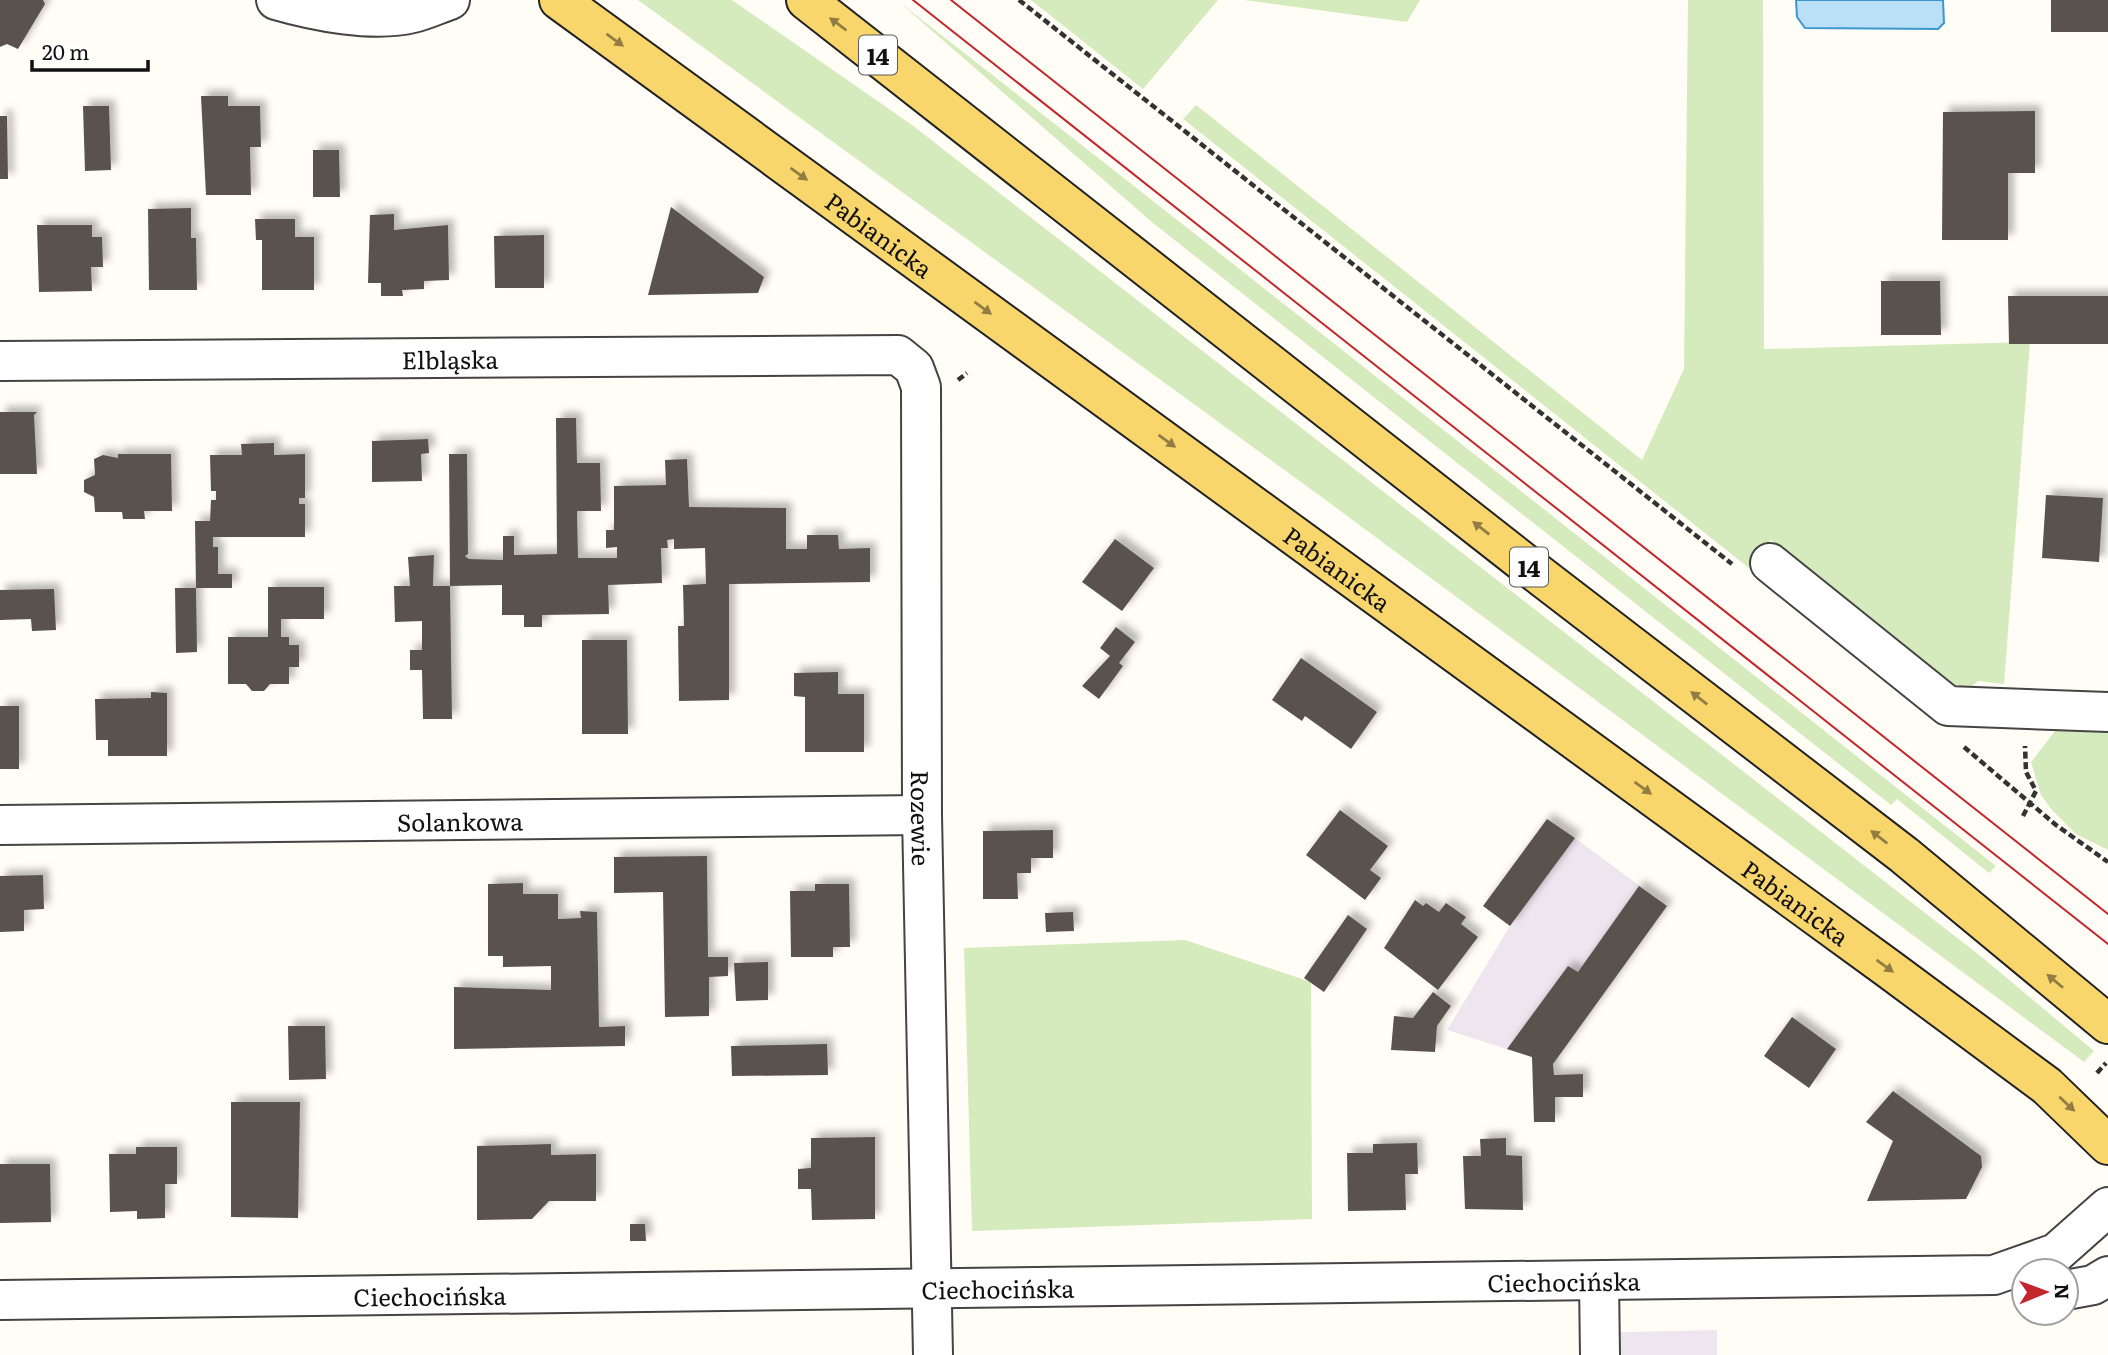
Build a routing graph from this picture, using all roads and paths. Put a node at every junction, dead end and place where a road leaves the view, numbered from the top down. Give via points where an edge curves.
1 (276, 0) edge
2 (450, 0) edge
3 (559, 0) edge
4 (806, 0) edge
5 (1019, 0) edge
6 (364, 7) edge
7 (898, 355) joint
8 (0, 361) edge
9 (1753, 565) joint
10 (2026, 708) junction
11 (2108, 712) edge
12 (1956, 741) dead end
13 (2033, 802) junction
14 (922, 815) junction
15 (2023, 816) dead end
16 (0, 825) edge
17 (2108, 862) edge
18 (2108, 1024) edge
19 (2106, 1062) edge
20 (2097, 1073) dead end
21 (2108, 1145) edge
22 (2108, 1206) edge
23 (2108, 1276) edge
24 (2009, 1280) edge
25 (1599, 1281) junction
26 (2080, 1287) edge
27 (933, 1289) junction
28 (0, 1300) edge
29 (933, 1355) edge
30 (1600, 1355) edge

1 - 6 street via 322,13
2 - 6 street via 412,14
3 -> 21 main road, Pabianicka via 2047,1086
18 -> 4 main road, 14 via 1904,855
5 - 9 path
7 - 8 street, Elbląska
7 - 14 street, Rozewie via 914,368 921,387
9 - 10 street via 1948,706
10 - 11 street
10 - 13 path via 2026,772 2036,792
12 - 13 path
13 - 15 path
13 - 17 path via 2056,825
14 - 16 street, Solankowa
14 - 27 street, Rozewie
19 - 20 path
22 - 24 street, Ciechocińska via 2056,1253
23 - 26 street
24 - 25 street, Ciechocińska
25 - 27 street, Ciechocińska
25 - 30 street
27 - 28 street, Ciechocińska
27 - 29 street, Rozewie

